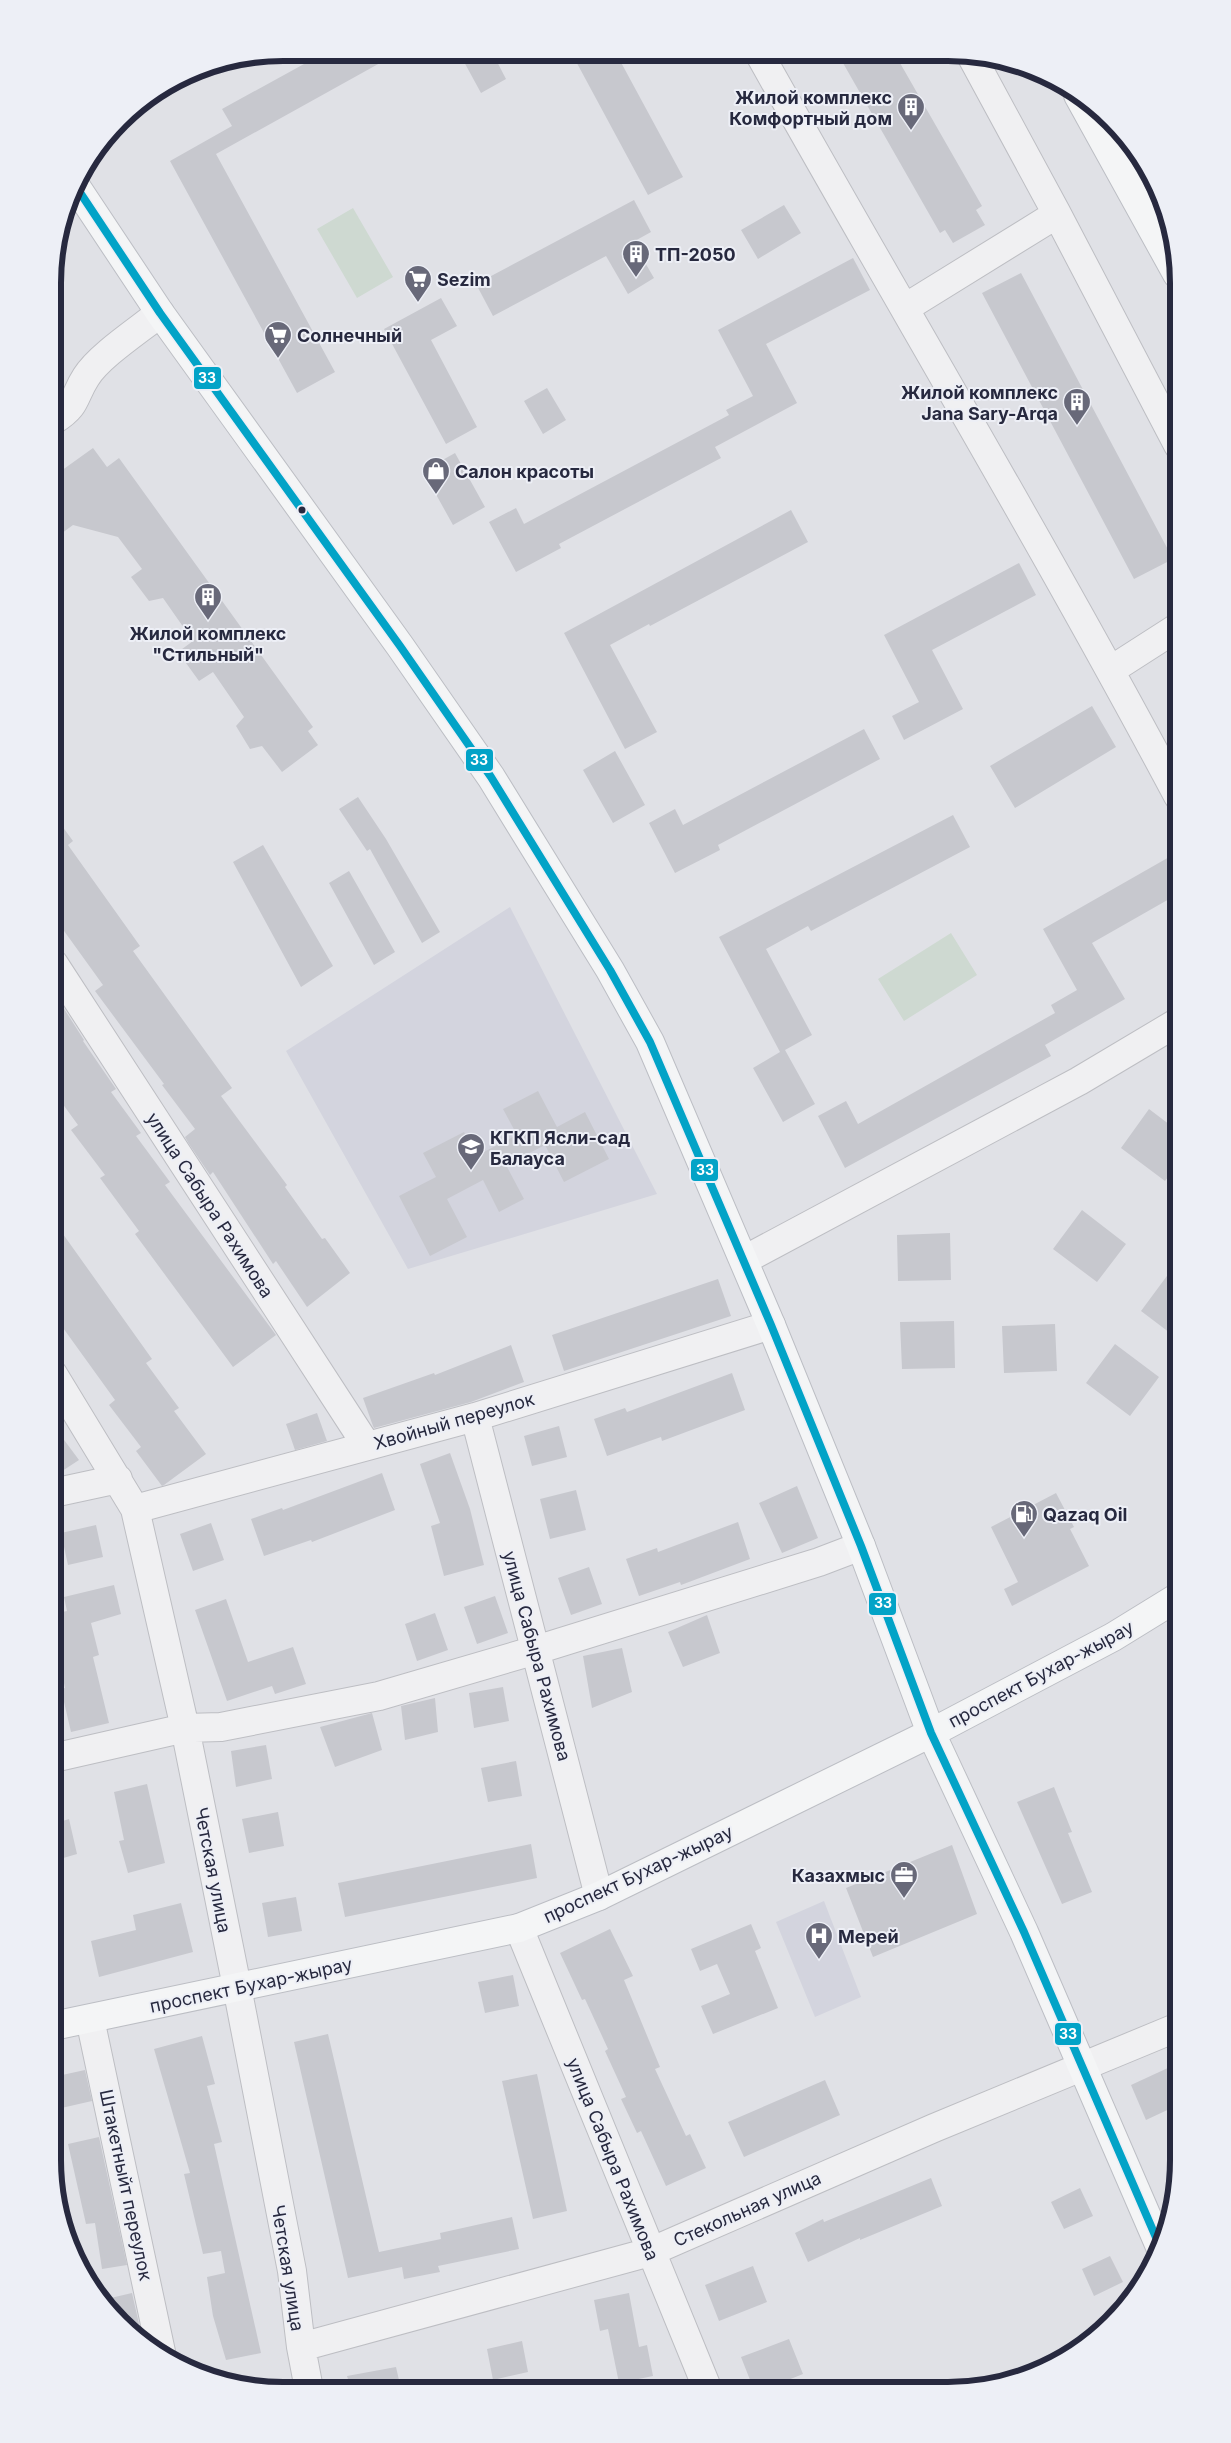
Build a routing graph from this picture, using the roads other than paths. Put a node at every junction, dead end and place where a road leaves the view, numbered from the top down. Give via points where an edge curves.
1 (763, 61) edge
2 (975, 63) edge
3 (1086, 109) edge
4 (80, 194) edge
5 (1057, 214) junction
6 (1168, 258) edge
7 (905, 308) junction
8 (160, 313) junction
9 (61, 416) edge
10 (1170, 430) edge
11 (1170, 632) edge
12 (1111, 670) junction
13 (1170, 781) edge
14 (61, 975) edge
15 (1170, 1027) edge
16 (744, 1260) junction
17 (771, 1325) junction
18 (61, 1387) edge
19 (474, 1417) junction
20 (367, 1446) junction
21 (118, 1479) junction
22 (61, 1491) edge
23 (135, 1509) junction
24 (861, 1546) junction
25 (1170, 1602) edge
26 (536, 1650) junction
27 (185, 1728) junction
28 (931, 1733) junction
29 (61, 1756) edge
30 (599, 1896) junction
31 (519, 1928) junction
32 (236, 1987) junction
33 (90, 2019) junction
34 (61, 2024) edge
35 (1170, 2030) edge
36 (1082, 2066) junction
37 (1155, 2238) edge
38 (650, 2252) junction
39 (159, 2343) edge
40 (301, 2347) junction
41 (308, 2382) edge
42 (705, 2382) edge

1 - 7 street
2 - 5 street
3 - 6 main road
4 - 8 main road
5 - 7 street
5 - 10 street
7 - 12 street
8 - 9 street via 102,360 86,377 74,403
8 - 16 main road via 491,777 610,970 650,1042
11 - 12 street
12 - 13 street
14 - 20 street, улица Сабыра Рахимова
15 - 16 street via 1079,1081
16 - 17 main road
17 - 19 street, Хвойный переулок
17 - 24 main road
18 - 21 street, Четская улица
19 - 20 street, Хвойный переулок
19 - 26 street, улица Сабыра Рахимова
20 - 23 street, Хвойный переулок
21 - 22 street
21 - 23 street, Четская улица
23 - 27 street, Четская улица
24 - 26 street
24 - 28 main road
25 - 28 main road, проспект Бухар-жырау via 1113,1637
26 - 27 street via 380,1696 221,1726
26 - 30 street, улица Сабыра Рахимова
27 - 29 street
27 - 32 street, Четская улица
28 - 30 main road, проспект Бухар-жырау
28 - 36 main road via 1002,1883
30 - 31 main road, проспект Бухар-жырау
31 - 32 main road, проспект Бухар-жырау
31 - 38 street, улица Сабыра Рахимова
32 - 33 main road, проспект Бухар-жырау
32 - 40 street, Четская улица via 292,2271
33 - 34 main road, проспект Бухар-жырау
33 - 39 street, Штакетныйт переулок
35 - 36 street, Стекольная улица
36 - 37 main road
36 - 38 street, Стекольная улица
38 - 40 street, Стекольная улица
38 - 42 street, улица Сабыра Рахимова
40 - 41 street, Четская улица

